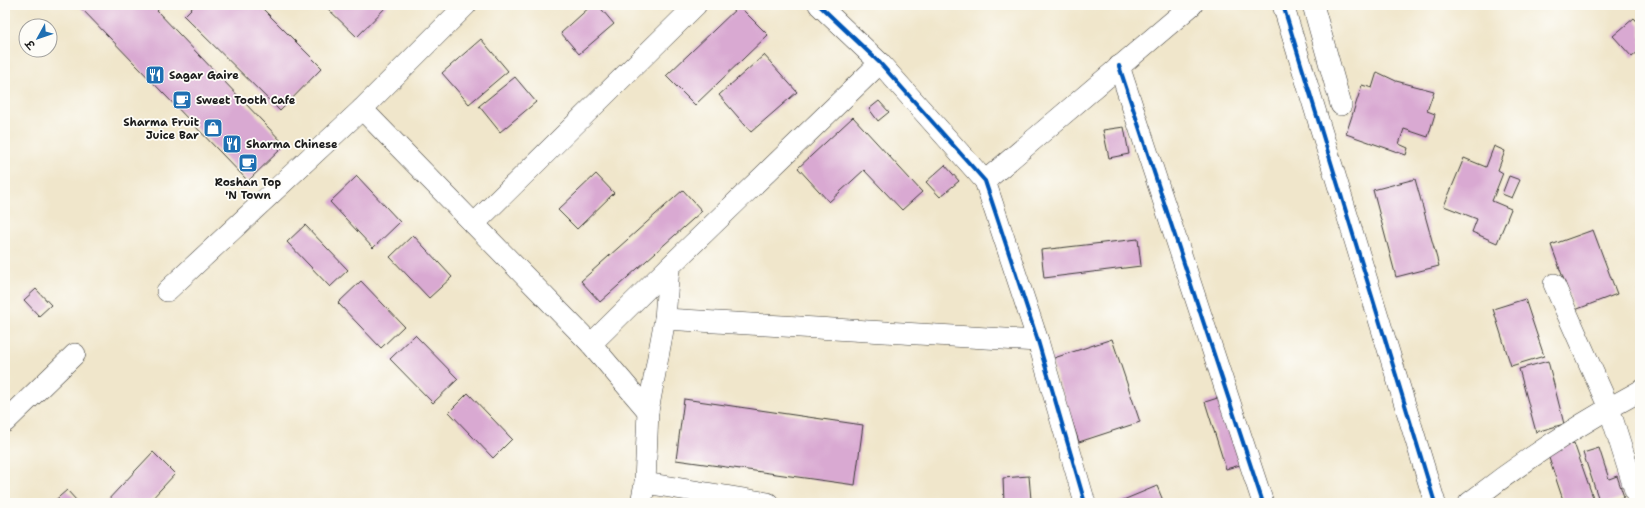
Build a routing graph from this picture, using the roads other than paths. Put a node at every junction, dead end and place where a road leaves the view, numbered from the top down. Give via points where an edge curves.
1 (466, 5) edge
2 (696, 5) edge
3 (819, 5) edge
4 (1192, 5) edge
5 (1283, 5) edge
6 (1313, 5) edge
7 (880, 63) junction
8 (1119, 66) junction
9 (1342, 105) dead end
10 (362, 109) junction
11 (985, 181) junction
12 (474, 224) junction
13 (669, 267) junction
14 (1554, 284) dead end
15 (167, 291) dead end
16 (665, 319) junction
17 (1038, 341) junction
18 (591, 344) junction
19 (75, 354) dead end
20 (1640, 391) edge
21 (1609, 408) junction
22 (648, 411) junction
23 (5, 422) edge
24 (645, 483) junction
25 (641, 503) edge
26 (768, 503) edge
27 (1085, 503) edge
28 (1263, 503) edge
29 (1435, 503) edge
30 (1469, 503) edge
31 (1639, 503) edge

1 - 10 street
2 - 12 street
3 - 7 street
4 - 8 street
5 - 29 street
6 - 9 street
7 - 11 street
7 - 13 street
8 - 11 street
8 - 28 street
10 - 12 street
10 - 15 street
11 - 17 street
12 - 18 street
13 - 16 street
13 - 18 street
14 - 21 street
16 - 17 street
16 - 22 street
17 - 27 street
18 - 22 street
19 - 23 street
20 - 21 street
21 - 30 street via 1512,470
21 - 31 street
22 - 24 street
24 - 25 street
24 - 26 street

